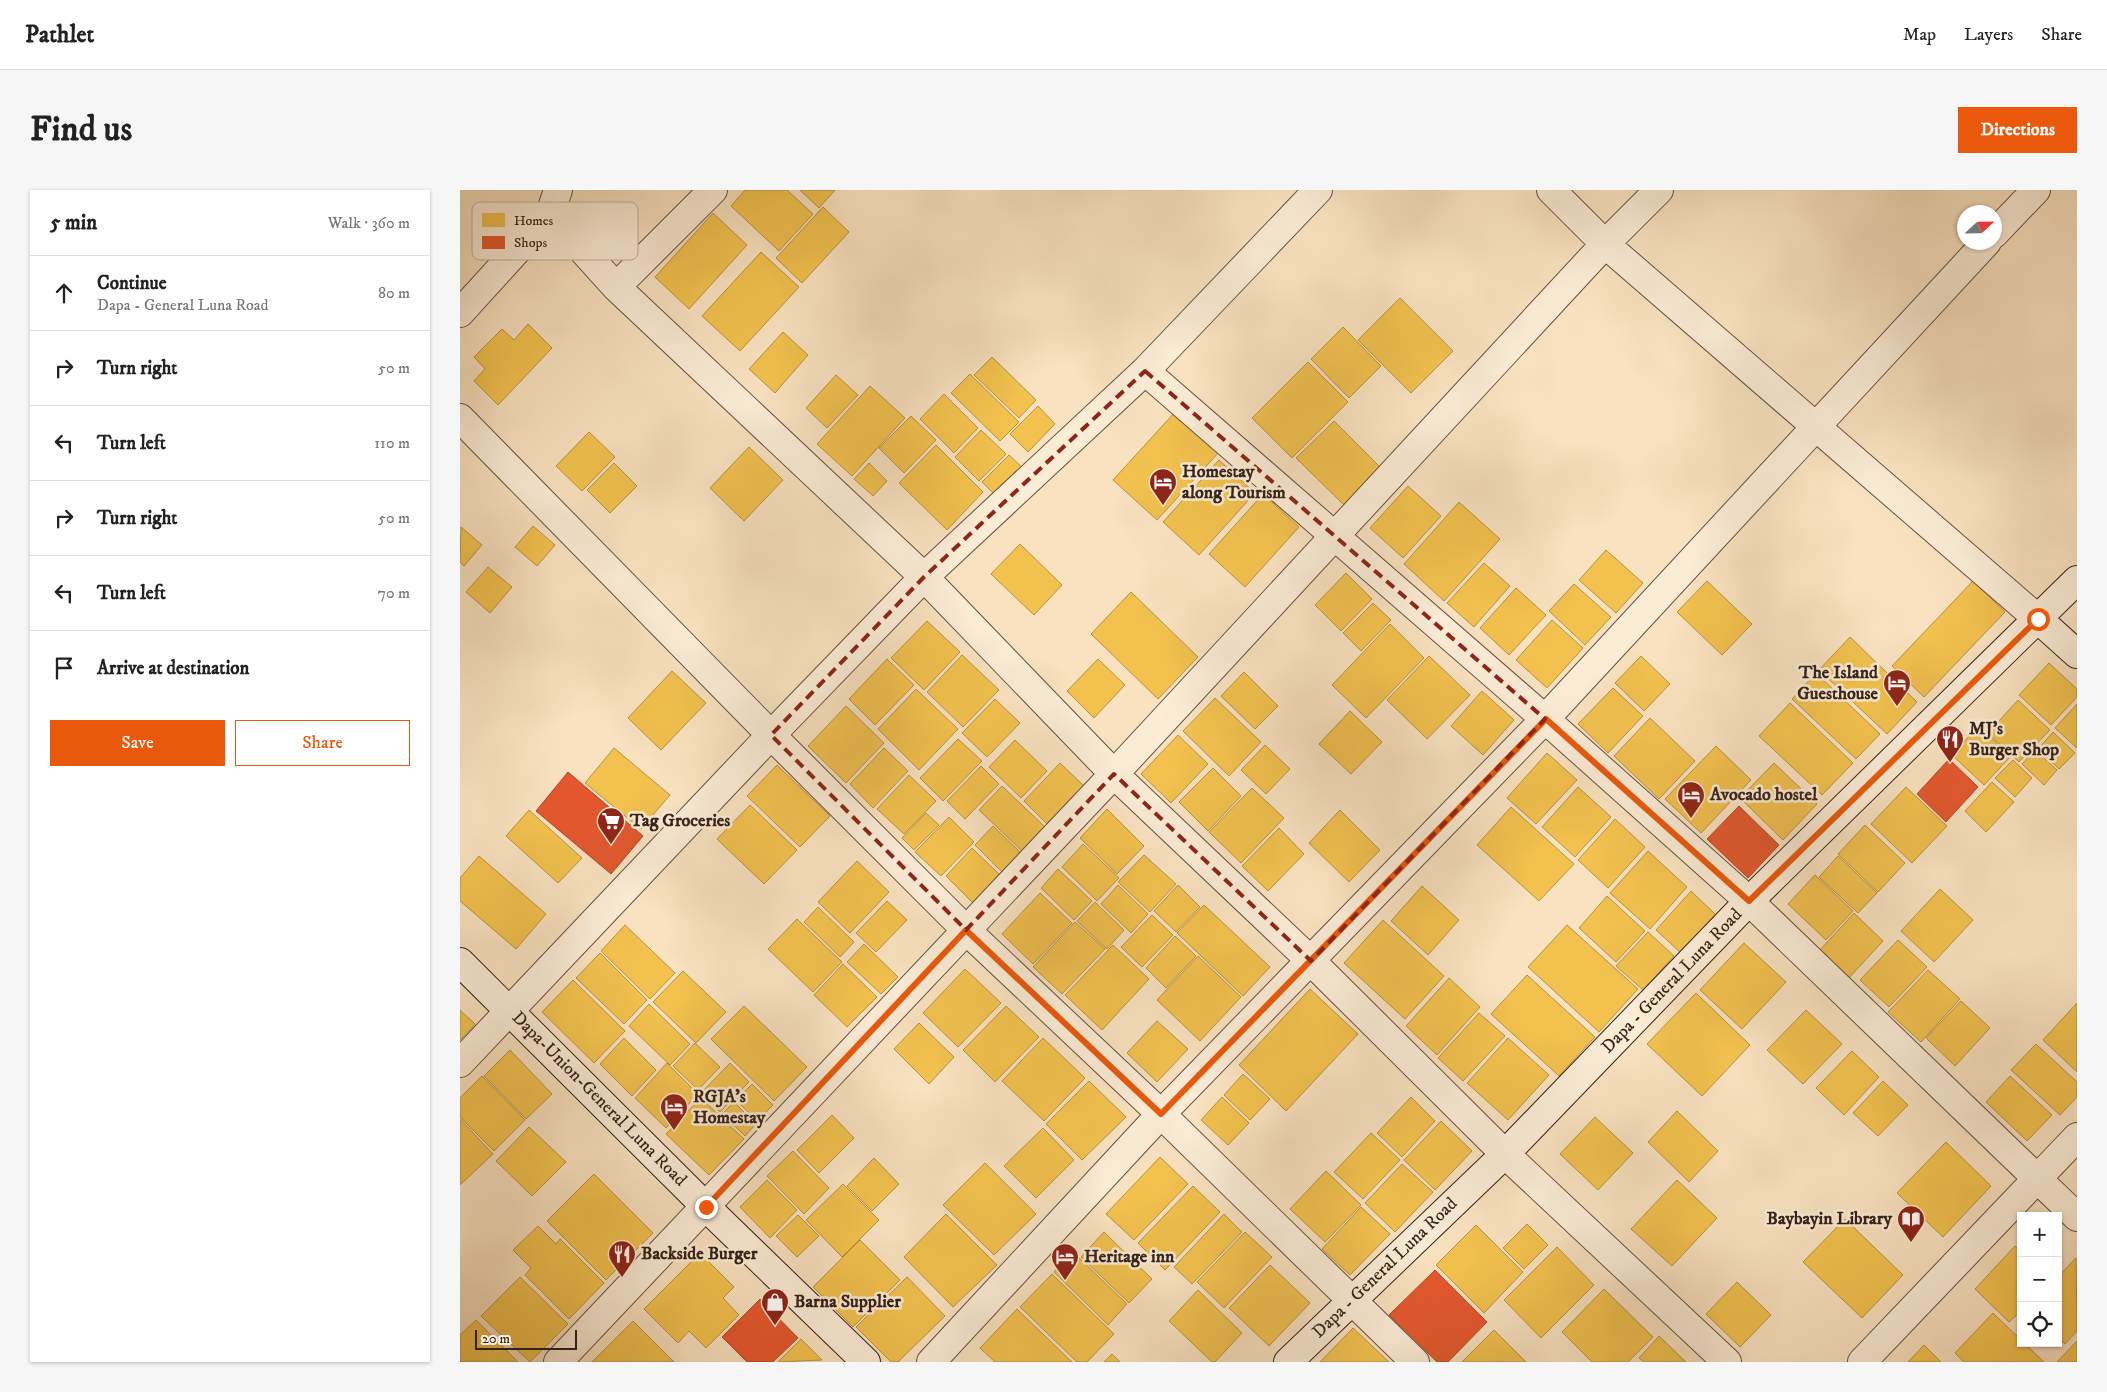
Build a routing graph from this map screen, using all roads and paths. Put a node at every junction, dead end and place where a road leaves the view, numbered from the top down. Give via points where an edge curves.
1 (713, 190) edge
2 (1318, 190) edge
3 (1551, 190) edge
4 (1659, 190) edge
5 (2036, 190) edge
6 (2002, 226) edge
7 (1605, 244) junction
8 (1980, 250) edge
9 (505, 260) edge
10 (596, 260) edge
11 (616, 287) junction
12 (460, 313) edge
13 (1145, 370) junction
14 (460, 418) edge
15 (1818, 426) junction
16 (1335, 534) junction
17 (924, 577) junction
18 (2077, 580) edge
19 (2038, 619) junction
20 (2077, 654) edge
21 (1546, 719) junction
22 (770, 735) junction
23 (1114, 774) junction
24 (1749, 901) junction
25 (966, 930) junction
26 (1310, 961) junction
27 (460, 962) edge
28 (510, 1011) junction
29 (460, 1063) edge
30 (1161, 1114) junction
31 (2077, 1137) edge
32 (1505, 1154) junction
33 (2037, 1178) junction
34 (706, 1207) junction
35 (2077, 1218) edge
36 (1350, 1300) junction
37 (558, 1362) edge
38 (866, 1362) edge
39 (931, 1362) edge
40 (1288, 1362) edge
41 (1415, 1362) edge
42 (1727, 1362) edge
43 (1862, 1362) edge

1 - 11 street
2 - 13 street
3 - 7 street
4 - 7 street
5 - 6 street
7 - 15 street
7 - 16 street
8 - 15 street
9 - 12 street
10 - 11 street
11 - 17 street
13 - 16 street
13 - 17 street
14 - 22 street
15 - 19 street
15 - 21 street
16 - 21 street
16 - 23 street
17 - 22 street
17 - 23 street
18 - 19 street, Dapa - General Luna Road
19 - 20 street
19 - 24 street, Dapa - General Luna Road
21 - 24 street
21 - 26 street
22 - 25 street
22 - 28 street
23 - 25 street
23 - 26 street
24 - 32 street, Dapa - General Luna Road
24 - 33 street
25 - 30 street
25 - 34 street
26 - 30 street
26 - 32 street
27 - 28 street, Dapa-Union-General Luna Road
28 - 29 street
28 - 34 street, Dapa-Union-General Luna Road
30 - 36 street
30 - 39 street
31 - 33 street
32 - 36 street, Dapa - General Luna Road
32 - 42 street
33 - 35 street
33 - 43 street
34 - 37 street
34 - 38 street, Dapa-Union-General Luna Road
36 - 40 street, Dapa - General Luna Road
36 - 41 street

